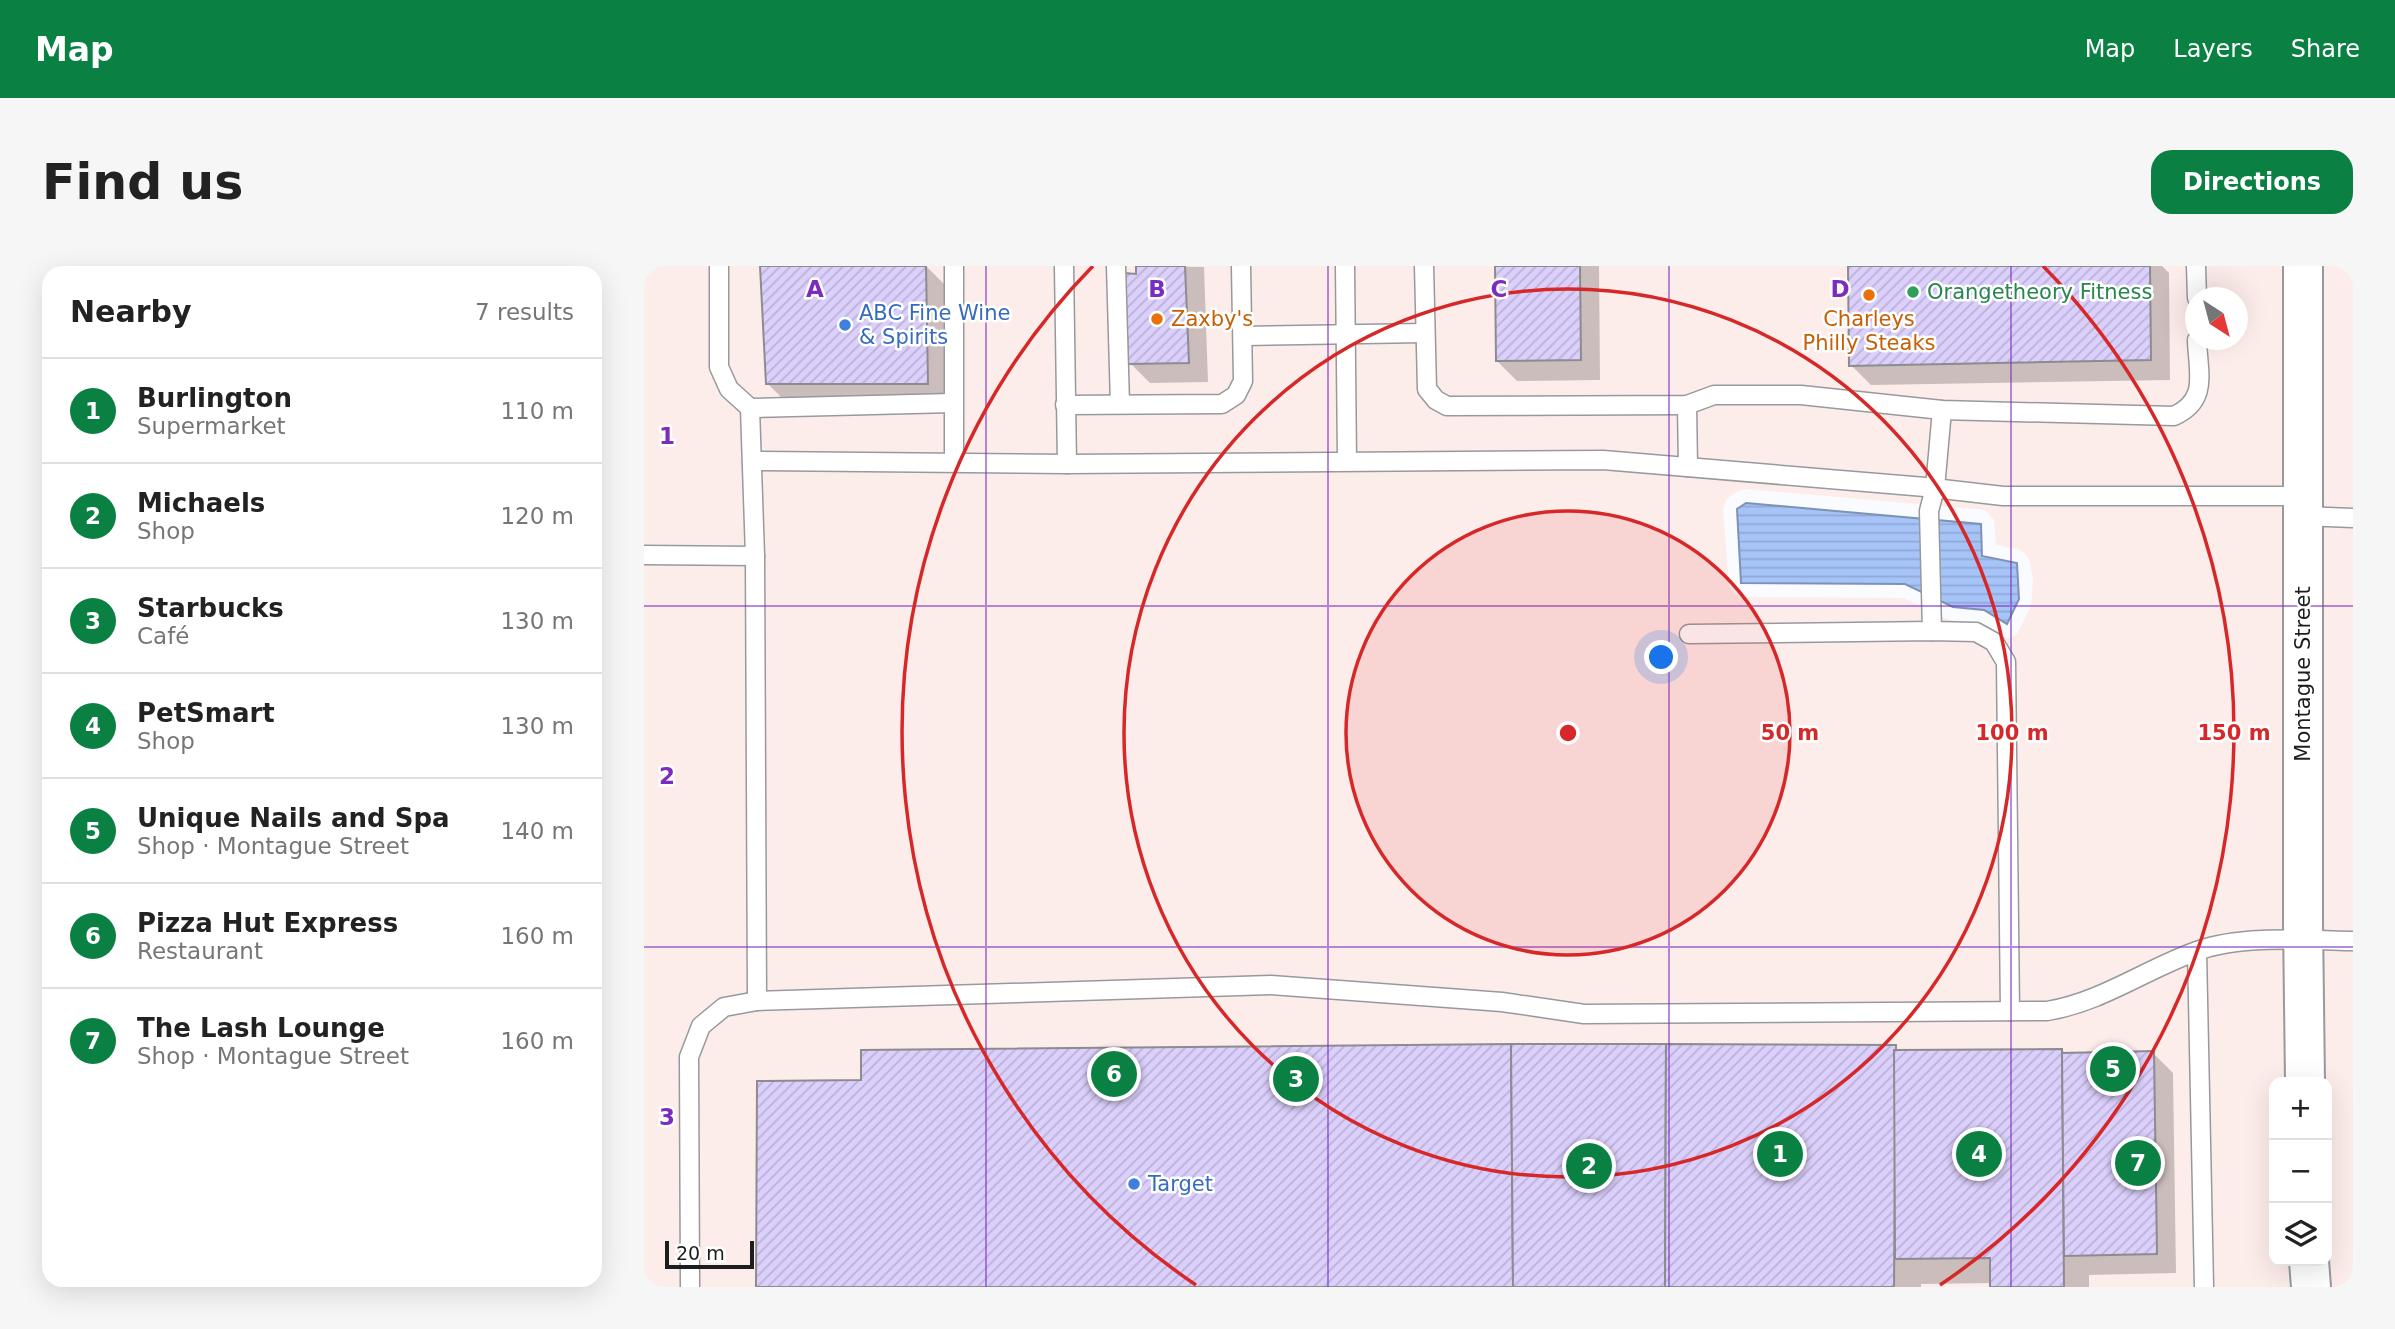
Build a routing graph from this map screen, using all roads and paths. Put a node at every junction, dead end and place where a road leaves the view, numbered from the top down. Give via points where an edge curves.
1 (719, 266) edge
2 (954, 266) edge
3 (1064, 266) edge
4 (1116, 266) edge
5 (1241, 266) edge
6 (1345, 266) edge
7 (1424, 266) edge
8 (2196, 266) edge
9 (2303, 266) edge
10 (2197, 287) edge
11 (1425, 334) junction
12 (1346, 335) junction
13 (1243, 336) junction
14 (2197, 350) edge
15 (953, 403) junction
16 (1120, 404) junction
17 (1065, 405) junction
18 (1687, 405) junction
19 (750, 408) junction
20 (1942, 410) junction
21 (752, 461) junction
22 (954, 461) junction
23 (1348, 461) junction
24 (1067, 464) junction
25 (1688, 467) junction
26 (1935, 488) junction
27 (2302, 506) junction
28 (2353, 518) edge
29 (644, 555) edge
30 (755, 556) junction
31 (1932, 631) junction
32 (1689, 634) dead end
33 (2303, 940) junction
34 (2353, 941) edge
35 (2197, 951) junction
36 (757, 1001) junction
37 (2010, 1011) junction
38 (2305, 1077) edge
39 (2309, 1266) edge
40 (690, 1287) edge
41 (2204, 1287) edge
42 (2311, 1287) edge

1 - 19 lane via 719,367 729,389
2 - 15 lane
3 - 17 lane
4 - 16 lane
5 - 13 lane
6 - 12 lane
7 - 11 lane
8 - 10 lane
9 - 27 street, Montague Street
11 - 12 lane
11 - 18 lane via 1427,389 1447,406
12 - 13 lane
12 - 23 lane
13 - 16 lane via 1243,381 1236,395 1222,404
14 - 20 lane via 2199,395 2188,409 2174,416
15 - 19 lane
15 - 22 lane
16 - 17 lane
17 - 24 lane
18 - 20 lane via 1714,395 1801,395
18 - 25 lane
19 - 21 lane
20 - 26 lane
21 - 22 lane
21 - 30 lane
22 - 24 lane
23 - 24 lane
23 - 25 lane via 1603,460
25 - 26 lane
26 - 27 lane via 2003,496
26 - 31 lane via 1929,511
27 - 28 lane
27 - 33 street, Montague Street
29 - 30 lane
30 - 36 lane
31 - 32 lane
31 - 37 lane via 1976,632 1994,642 2006,662
33 - 34 lane
33 - 35 lane via 2220,944
33 - 38 street, Montague Street
35 - 37 lane via 2090,1000 2047,1011
35 - 41 lane
36 - 37 lane via 1271,985 1502,1002 1584,1014
36 - 40 lane via 724,1007 701,1026 689,1056
39 - 42 street

